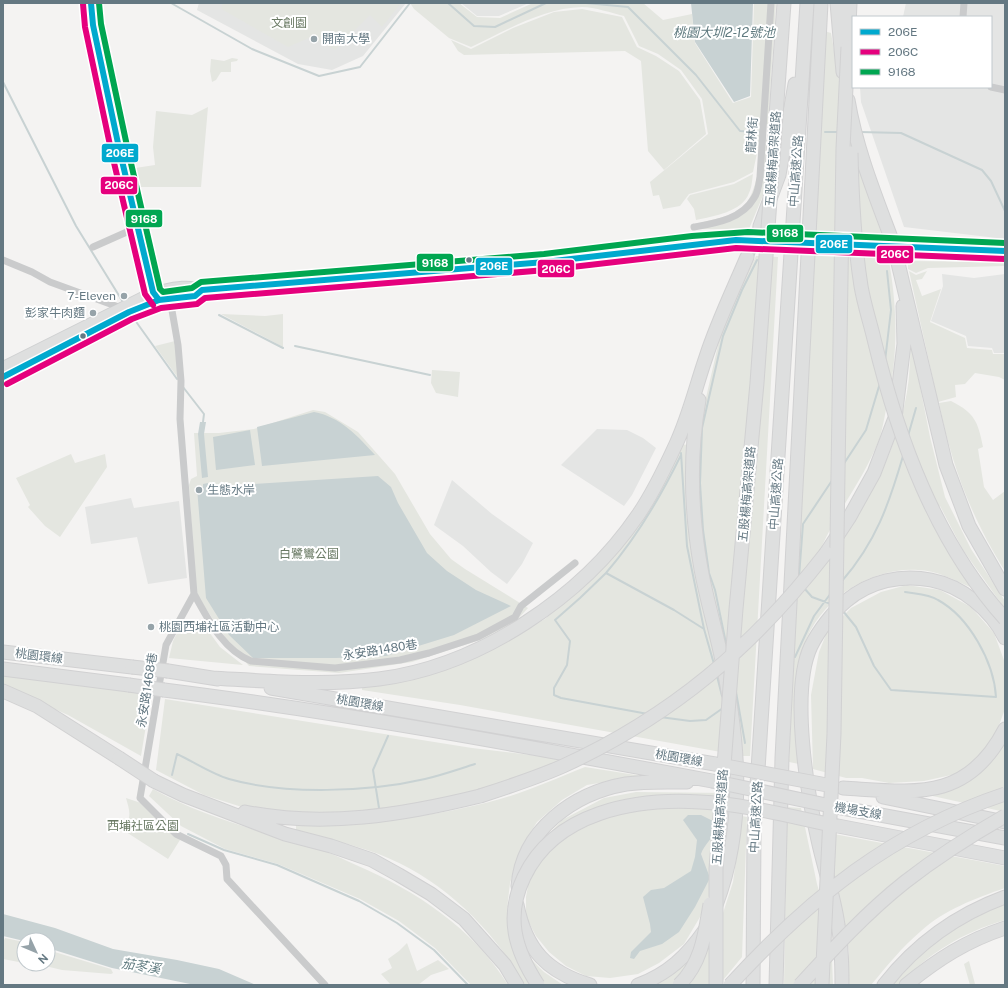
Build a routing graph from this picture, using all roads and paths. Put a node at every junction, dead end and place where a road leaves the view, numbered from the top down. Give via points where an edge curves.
1 (91, 3) edge
2 (771, 3) edge
3 (784, 3) edge
4 (807, 3) edge
5 (821, 3) edge
6 (837, 3) edge
7 (850, 3) edge
8 (964, 3) edge
9 (963, 16) edge
10 (806, 20) junction
11 (848, 47) junction
12 (992, 87) edge
13 (1005, 90) edge
14 (760, 226) tunnel mouth
15 (138, 227) junction
16 (694, 227) dead end
17 (890, 235) tunnel mouth
18 (93, 247) dead end
19 (1001, 251) edge
20 (747, 258) tunnel mouth
21 (3, 260) edge
22 (898, 263) tunnel mouth
23 (902, 278) junction
24 (198, 293) junction
25 (156, 296) junction
26 (170, 299) junction
27 (125, 310) junction
28 (714, 336) junction
29 (3, 366) edge
30 (3, 377) edge
31 (575, 563) dead end
32 (1005, 589) edge
33 (194, 594) junction
34 (1005, 619) edge
35 (1005, 638) edge
36 (3, 652) edge
37 (3, 669) edge
38 (211, 678) junction
39 (3, 691) edge
40 (1005, 730) edge
41 (715, 764) joint
42 (712, 781) junction
43 (842, 788) junction
44 (1005, 794) edge
45 (208, 804) junction
46 (1005, 816) edge
47 (1005, 822) edge
48 (1005, 838) edge
49 (1005, 858) edge
50 (716, 869) junction
51 (1005, 897) edge
52 (1005, 928) edge
53 (325, 985) edge
54 (517, 985) edge
55 (538, 985) edge
56 (590, 985) edge
57 (638, 985) edge
58 (680, 985) edge
59 (716, 985) edge
60 (730, 985) edge
61 (753, 985) edge
62 (776, 985) edge
63 (800, 985) edge
64 (822, 985) edge
65 (842, 985) edge
66 (884, 985) edge
67 (906, 985) edge

1 - 15 street via 93,25
2 - 16 street, 龍林街 via 760,177 755,198 742,212 716,223
3 - 50 highway, 五股楊梅高架道路, bridge via 757,383
4 - 10 highway, 中山高速公路
5 - 62 highway, 中山高速公路 via 782,758
6 - 17 highway via 839,40 854,130
7 - 11 highway
8 - 9 street
10 - 14 highway via 779,175
10 - 61 highway, 中山高速公路 via 754,832
11 - 34 highway, bridge via 853,219 862,287 884,380 912,462 937,517 977,585
11 - 64 highway, bridge via 843,148 834,734
12 - 13 street
15 - 18 street
15 - 25 street
19 - 24 main road, bridge via 749,240 562,260
20 - 28 highway
21 - 27 street via 50,282
22 - 23 highway
23 - 32 highway via 946,465 969,526
23 - 45 highway, bridge via 904,344 901,381 895,418 874,473 826,553 796,591 749,640 680,699 602,747 537,777 480,796 406,813 335,820 295,819
24 - 25 main road via 193,286
24 - 26 main road
25 - 26 main road
25 - 27 main road
26 - 33 street via 178,344 181,381 180,419
27 - 29 main road
27 - 30 main road
28 - 38 highway via 677,443 639,514 590,573 549,607 514,630 475,650 406,674 341,683
28 - 57 highway via 701,386 694,428 692,470 694,516 701,569 727,681 736,738 738,772 733,841 721,894 705,930 692,949 675,966 655,979
31 - 33 street, 永安路1480巷 via 521,606 515,617 478,637 414,657 335,668 251,661 241,657 227,646
33 - 53 street, 永安路1468巷 via 166,645 140,798 176,834 221,856 226,865 227,879
35 - 65 highway via 988,613 953,587 932,580 897,578 882,581 855,594 841,605 811,646 802,691 803,754 817,838 838,924
36 - 38 highway, 桃園環線, bridge via 132,666
37 - 42 highway, 桃園環線, bridge via 164,690 483,738
38 - 41 highway, 桃園環線
39 - 45 highway, bridge via 43,710 154,780
40 - 43 highway via 984,761 969,773 937,788 911,792
41 - 43 highway, 機場支線, bridge
42 - 48 highway, 機場支線, bridge
42 - 56 highway via 625,784 606,789 569,805 551,819 537,836 524,860 519,878 517,903 520,921 528,939 541,957 569,978
43 - 47 highway, 機場支線
44 - 60 highway, bridge via 938,820 892,845 858,868 792,922
45 - 54 highway via 285,834 372,860 424,890 469,924 505,965
46 - 63 highway, bridge via 944,854 904,883 866,916
49 - 55 highway, bridge via 718,804 674,801 616,808 579,822 560,833 536,857 519,888 514,924 519,952
50 - 58 highway, bridge via 704,942 699,956
50 - 59 highway, 五股楊梅高架道路, bridge
51 - 66 highway via 982,906 941,929 909,957
52 - 67 highway via 965,944 935,962

